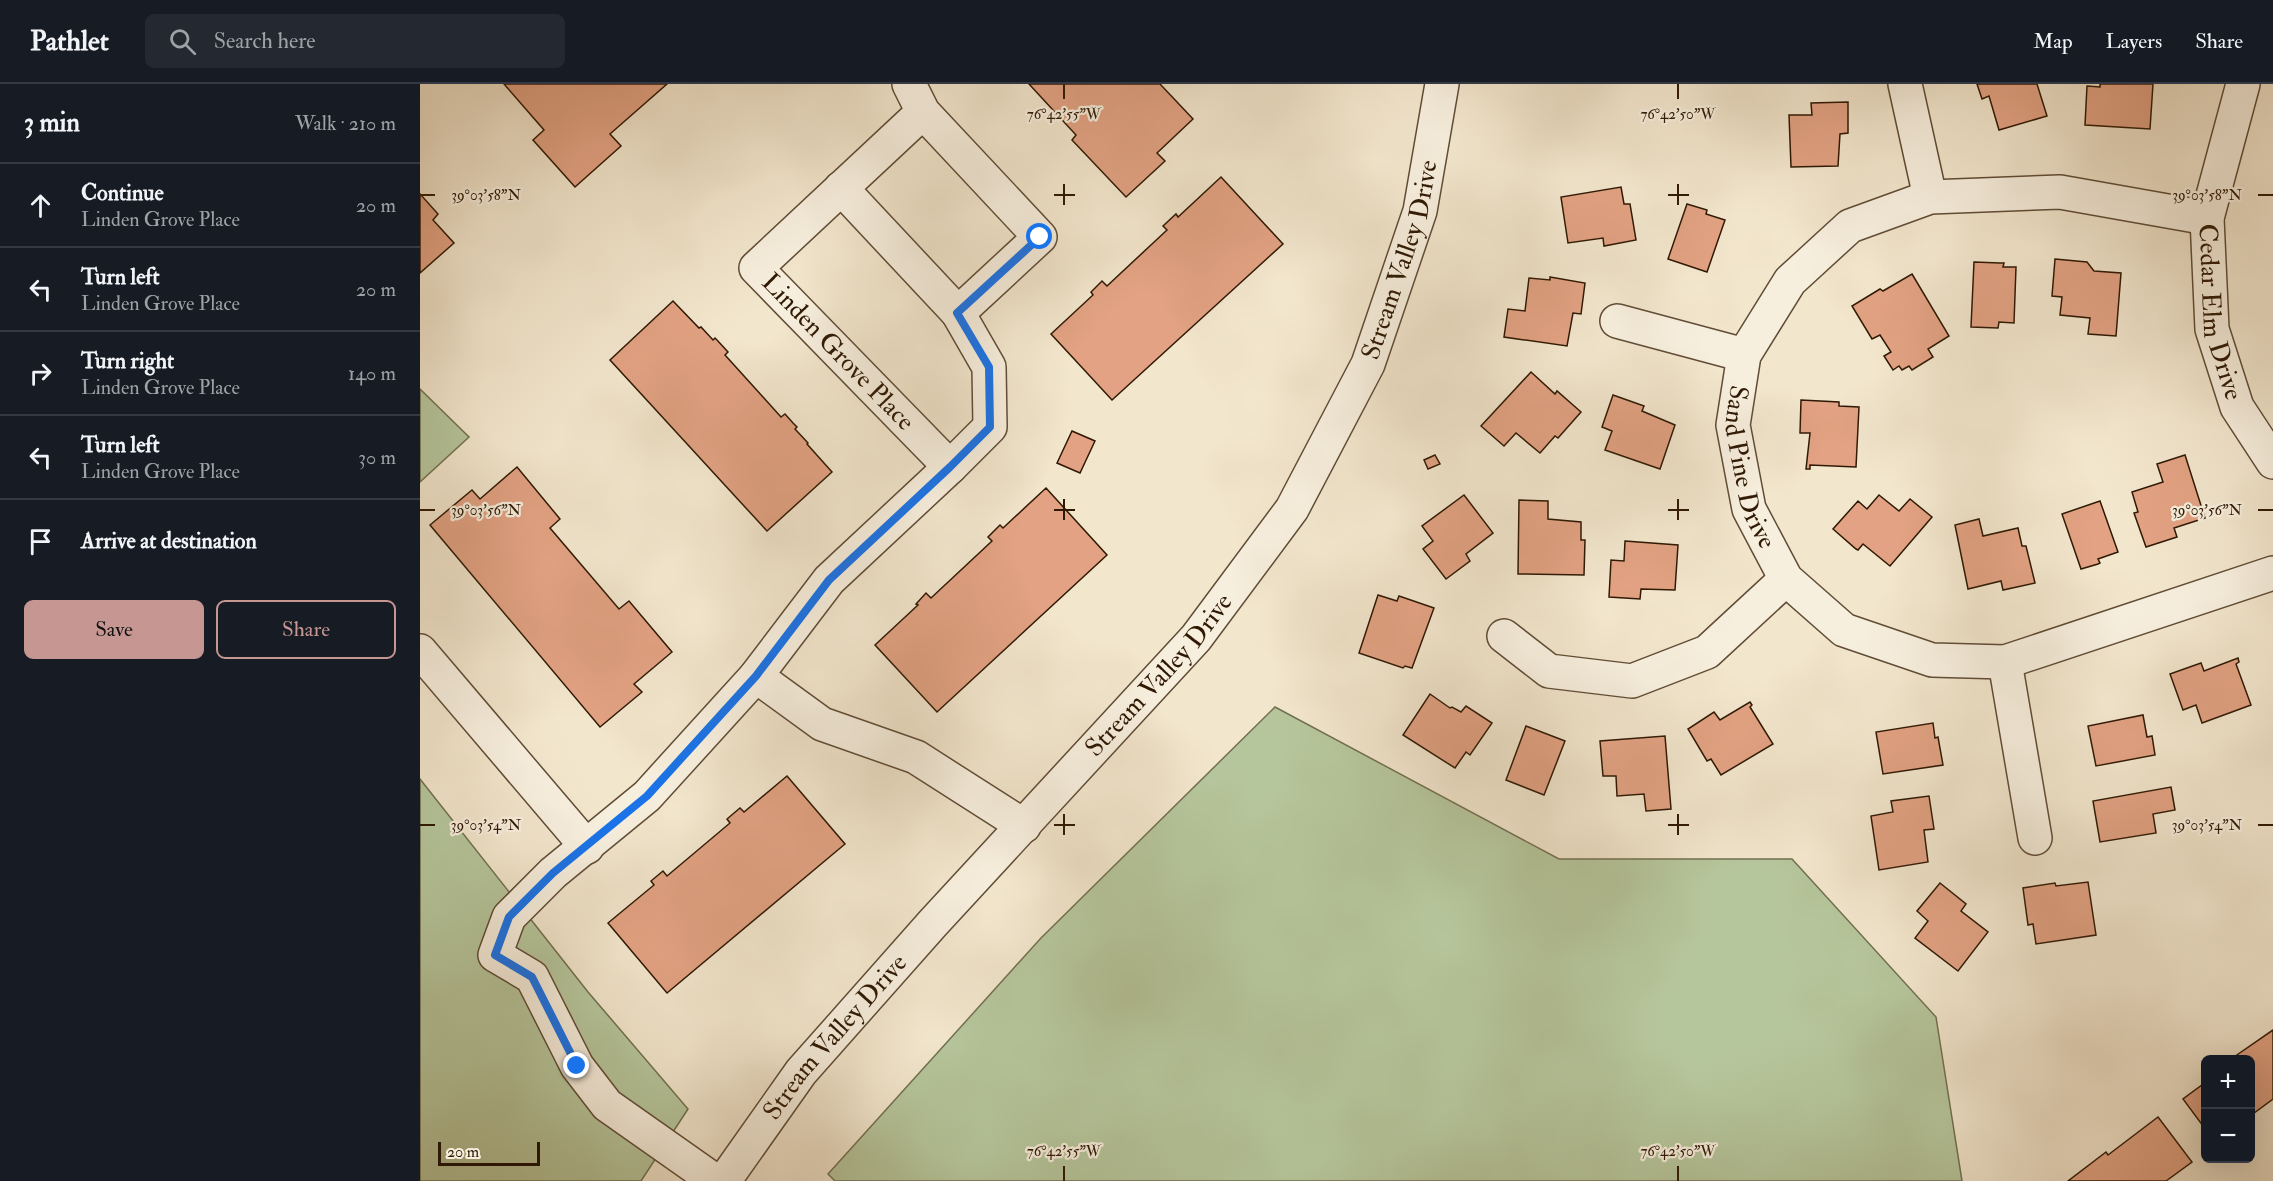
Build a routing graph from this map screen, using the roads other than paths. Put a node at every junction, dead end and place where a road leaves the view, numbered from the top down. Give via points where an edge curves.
1 (1442, 84) edge
2 (1905, 84) edge
3 (2242, 84) edge
4 (916, 98) edge
5 (841, 188) junction
6 (1930, 197) junction
7 (2207, 218) junction
8 (957, 313) junction
9 (1617, 321) dead end
10 (1744, 355) junction
11 (2273, 462) edge
12 (950, 467) junction
13 (2273, 573) edge
14 (1786, 579) junction
15 (1504, 636) dead end
16 (420, 651) edge
17 (2005, 663) junction
18 (756, 676) junction
19 (1024, 826) junction
20 (2035, 838) dead end
21 (586, 847) junction
22 (715, 1181) edge
23 (724, 1181) edge

1 - 19 street, Stream Valley Drive via 1420,211 1368,364 1292,509 1196,638
2 - 6 street
3 - 7 street, Cedar Elm Drive
4 - 5 street, Linden Grove Place
4 - 8 street, Linden Grove Place via 1040,237
5 - 8 street
5 - 12 street, Linden Grove Place via 756,268
6 - 7 street, Sand Pine Drive via 2060,192
6 - 10 street, Sand Pine Drive via 1850,226 1790,281
7 - 11 street, Cedar Elm Drive via 2212,329 2237,407
8 - 12 street via 989,367 990,427
9 - 10 street
10 - 14 street, Sand Pine Drive via 1733,425 1749,509
12 - 18 street via 829,580
13 - 17 street, Sand Pine Drive
14 - 15 street via 1707,652 1632,681 1549,671
14 - 17 street, Sand Pine Drive via 1844,630 1932,660
16 - 21 street
17 - 20 street
18 - 19 street via 822,724 916,757
18 - 21 street via 647,796
19 - 23 street, Stream Valley Drive via 801,1072
21 - 22 street via 509,917 495,955 532,977 577,1066 607,1105

